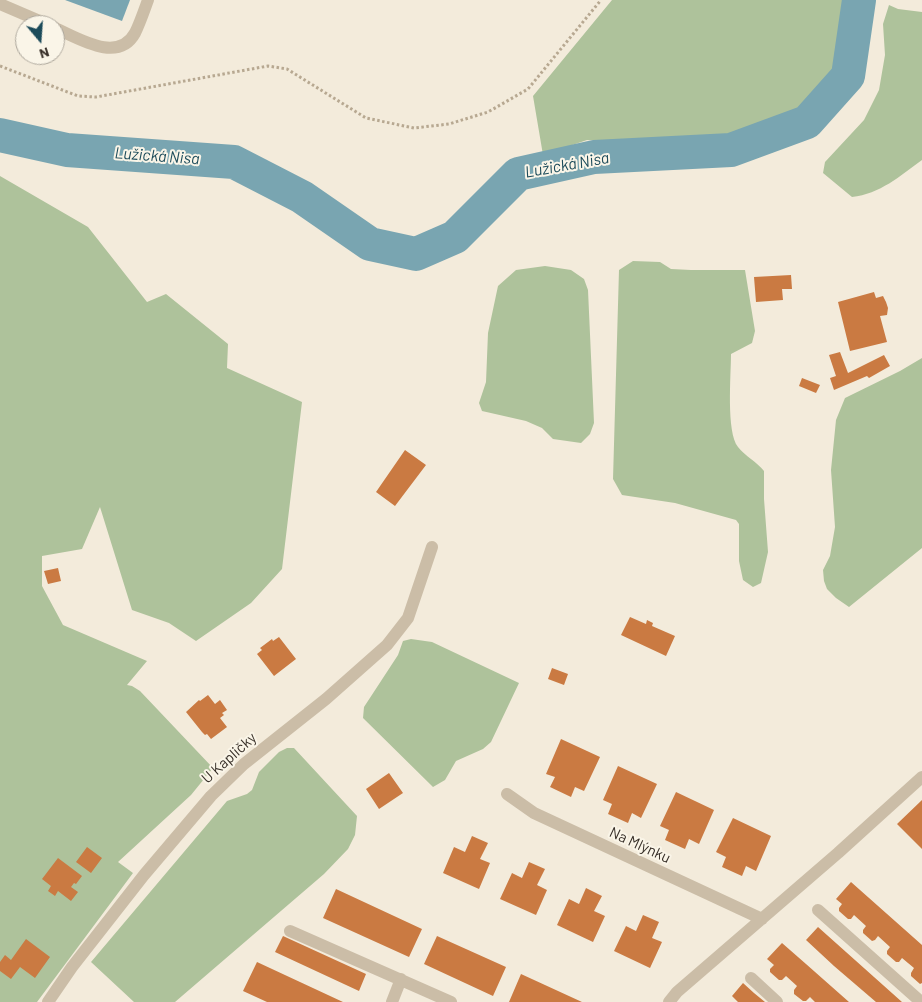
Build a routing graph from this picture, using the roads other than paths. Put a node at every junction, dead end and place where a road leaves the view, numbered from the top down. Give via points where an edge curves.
1 (148, 0) edge
2 (0, 4) edge
3 (25, 15) edge
4 (65, 32) edge
5 (432, 546) dead end
6 (922, 777) edge
7 (507, 794) dead end
8 (818, 910) dead end
9 (762, 919) junction
10 (290, 931) dead end
11 (751, 978) dead end
12 (401, 979) junction
13 (48, 1002) edge
14 (392, 1002) edge
15 (451, 1002) edge
16 (669, 1002) edge
17 (777, 1002) edge
18 (921, 1002) edge

1 - 4 street via 135,33 117,48 98,46
2 - 3 street
5 - 13 street, U Kapličky via 408,618 387,645 244,764 211,796 144,876
6 - 9 street
7 - 9 street, Na Mlýnku via 534,813
8 - 18 street
9 - 16 street
10 - 12 street
11 - 17 street
12 - 14 street
12 - 15 street

